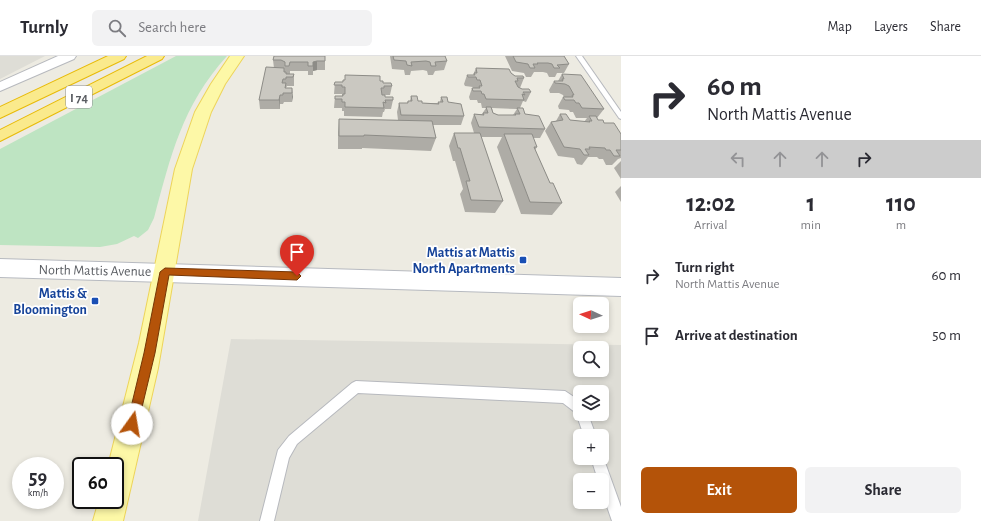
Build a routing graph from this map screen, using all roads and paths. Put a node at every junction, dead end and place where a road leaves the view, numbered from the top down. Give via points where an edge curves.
1 (69, 56) edge
2 (119, 56) edge
3 (158, 56) edge
4 (237, 56) edge
5 (579, 56) edge
6 (0, 87) edge
7 (0, 114) edge
8 (621, 117) edge
9 (0, 136) edge
10 (0, 268) edge
11 (165, 272) junction
12 (621, 287) edge
13 (573, 403) edge
14 (124, 458) edge
15 (599, 465) edge
16 (111, 509) edge
17 (108, 521) edge
18 (266, 521) edge
19 (619, 521) edge

1 - 6 main road
2 - 7 highway, I 74
3 - 9 highway, I 74
4 - 11 main road via 215,86 197,123 176,197
5 - 8 lane
10 - 11 main road, North Mattis Avenue
11 - 12 main road, North Mattis Avenue
11 - 14 main road via 150,353
13 - 18 lane via 565,397 356,387 294,440 282,455
15 - 19 lane
16 - 17 main road

